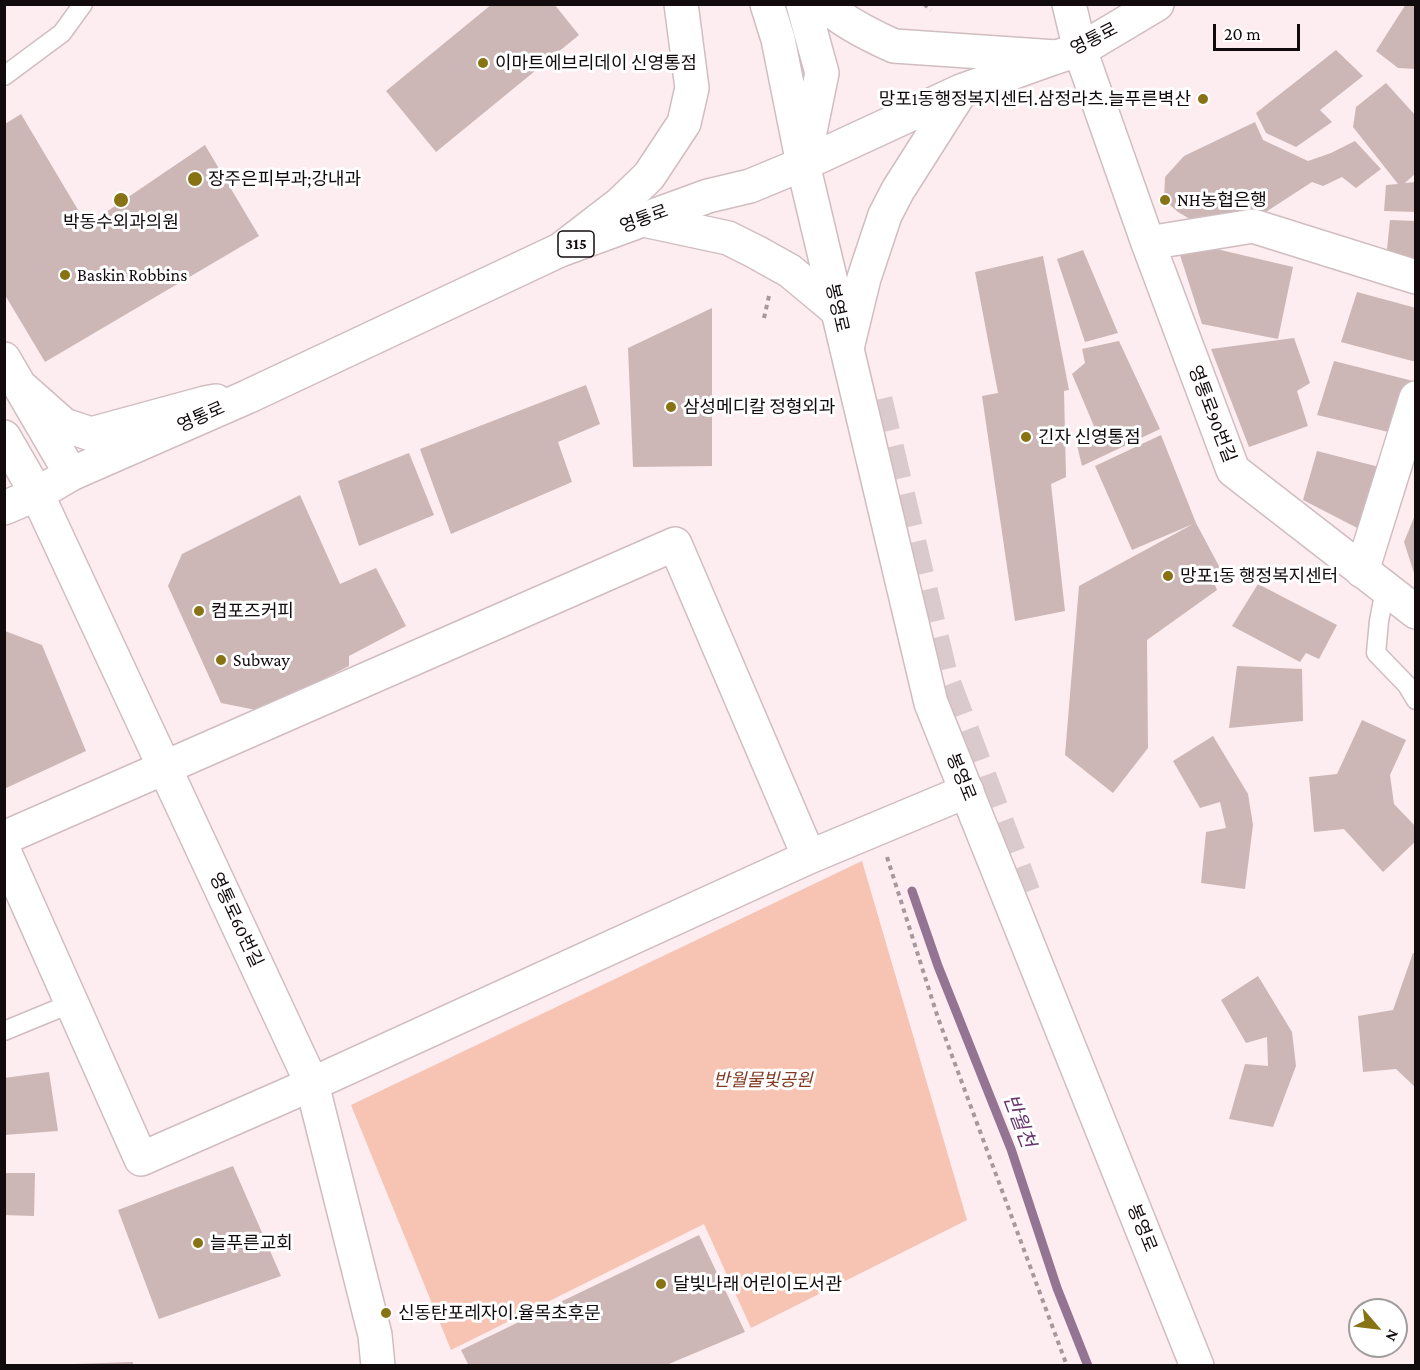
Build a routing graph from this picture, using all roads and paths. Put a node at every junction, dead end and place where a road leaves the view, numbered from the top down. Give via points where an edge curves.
1 (83, 4) edge
2 (681, 4) edge
3 (767, 4) edge
4 (803, 4) edge
5 (823, 4) edge
6 (924, 4) edge
7 (1069, 4) edge
8 (1157, 4) edge
9 (931, 10) dead end
10 (1068, 53) junction
11 (4, 76) edge
12 (961, 92) junction
13 (803, 164) junction
14 (644, 220) junction
15 (1148, 243) junction
16 (560, 250) junction
17 (1416, 277) edge
18 (838, 311) junction
19 (847, 348) junction
20 (12, 372) edge
21 (247, 397) junction
22 (1416, 398) edge
23 (4, 436) edge
24 (71, 474) junction
25 (37, 494) junction
26 (4, 508) edge
27 (1374, 580) junction
28 (1416, 612) edge
29 (1416, 700) edge
30 (165, 768) junction
31 (967, 791) junction
32 (878, 828) junction
33 (4, 838) edge
34 (4, 851) edge
35 (809, 856) junction
36 (72, 1003) junction
37 (4, 1031) edge
38 (312, 1084) junction
39 (378, 1365) edge
40 (1067, 1365) edge
41 (1197, 1365) edge

1 - 11 lane via 62,33
2 - 16 main road via 692,88 684,123 649,176
3 - 13 main road, 봉영로 via 778,39
4 - 13 main road via 822,73
5 - 10 main road via 835,15 894,46
6 - 9 path
7 - 10 main road, 영통로90번길
8 - 10 main road, 영통로 / 315
10 - 12 main road, 영통로 / 315
10 - 15 main road, 영통로90번길
12 - 13 main road, 영통로 / 315
12 - 19 main road via 885,215
13 - 14 main road, 영통로 / 315 via 750,186 708,196
13 - 18 main road, 봉영로
14 - 16 main road, 영통로 / 315
14 - 18 main road via 729,238 790,271
15 - 17 main road via 1253,226
15 - 27 main road, 영통로90번길 via 1233,470
16 - 21 main road, 영통로 / 315
18 - 19 main road, 봉영로
19 - 31 main road, 봉영로 via 931,703
20 - 21 main road via 64,425 91,434 205,403
20 - 24 main road
21 - 24 main road, 영통로 / 315
22 - 27 main road
23 - 25 main road, 영통로60번길
24 - 25 main road, 영통로 / 315
25 - 26 main road, 영통로 / 315
25 - 30 main road, 영통로60번길
27 - 28 main road, 영통로90번길
27 - 29 lane via 1379,621 1376,653
30 - 33 main road
30 - 35 main road via 675,544
30 - 38 main road, 영통로60번길
31 - 32 main road
31 - 41 main road, 봉영로
32 - 35 main road
32 - 40 path via 938,1018
34 - 36 main road
35 - 38 main road
36 - 37 lane
36 - 38 main road via 141,1159
38 - 39 main road, 영통로60번길 via 375,1335

